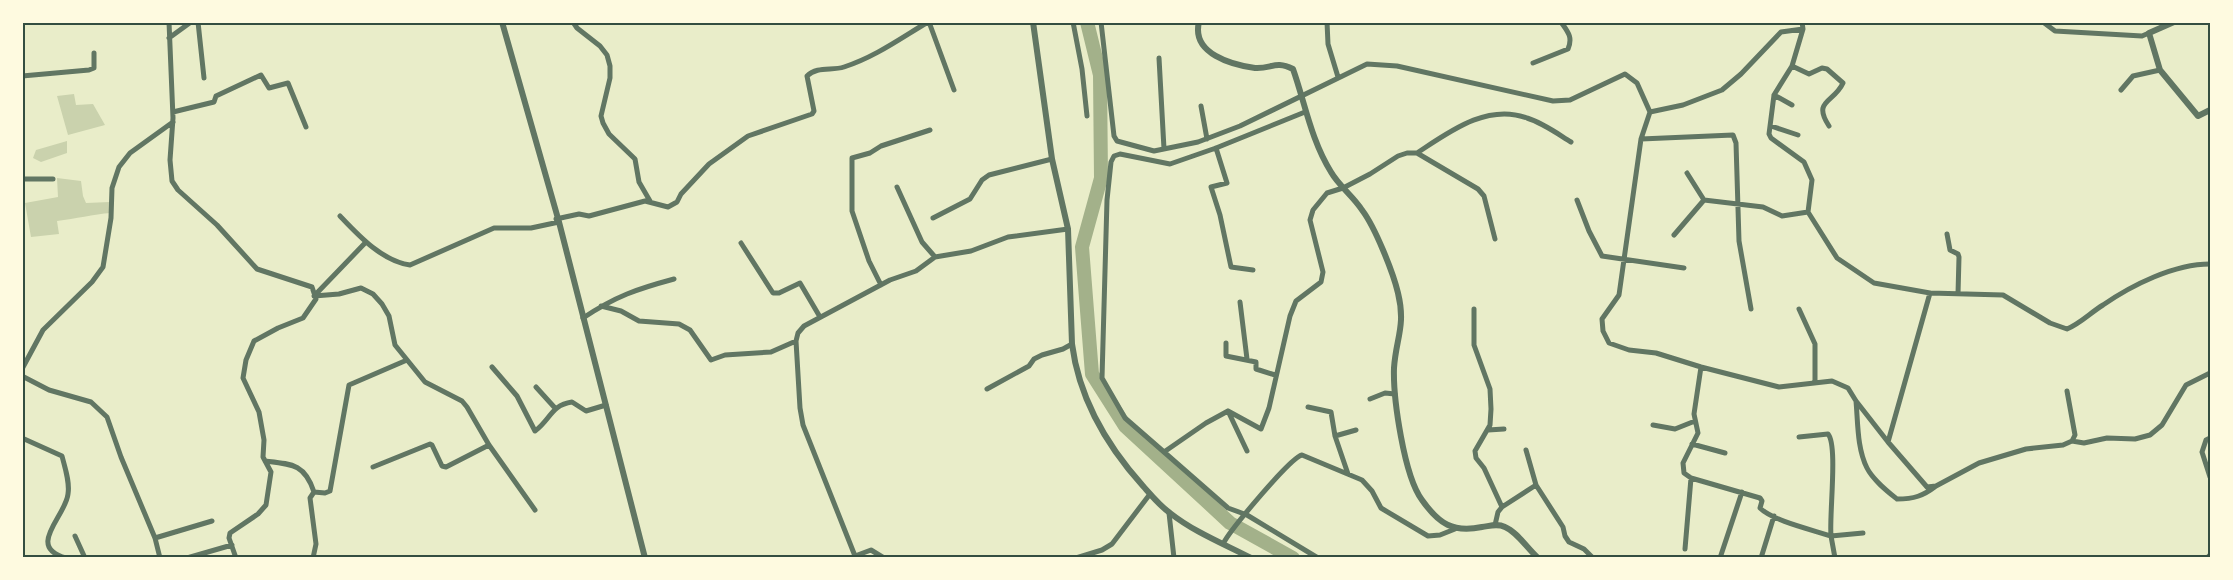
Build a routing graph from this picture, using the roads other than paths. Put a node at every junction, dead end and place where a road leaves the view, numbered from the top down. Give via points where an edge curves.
1 (168, 22) edge
2 (191, 22) edge
3 (198, 22) edge
4 (502, 22) edge
5 (573, 22) edge
6 (929, 22) edge
7 (1034, 22) edge
8 (1073, 22) edge
9 (1101, 22) edge
10 (1199, 22) edge
11 (1327, 22) edge
12 (1560, 22) edge
13 (1802, 22) edge
14 (2043, 22) edge
15 (2177, 23) edge
16 (1803, 29) junction
17 (2149, 33) junction
18 (169, 38) junction
19 (94, 53) dead end
20 (1160, 58) dead end
21 (1533, 62) dead end
22 (1792, 66) junction
23 (2160, 70) junction
24 (23, 75) edge
25 (1338, 77) junction
26 (204, 78) dead end
27 (954, 90) dead end
28 (2121, 90) dead end
29 (1774, 95) junction
30 (1301, 98) junction
31 (1792, 105) dead end
32 (1201, 106) dead end
33 (2210, 110) edge
34 (173, 112) junction
35 (1304, 112) junction
36 (1650, 112) junction
37 (1087, 116) dead end
38 (173, 122) junction
39 (1771, 126) junction
40 (1829, 126) dead end
41 (306, 127) dead end
42 (930, 130) dead end
43 (1798, 135) dead end
44 (1207, 139) junction
45 (1641, 139) junction
46 (1198, 142) junction
47 (1572, 142) dead end
48 (1216, 148) junction
49 (1164, 149) junction
50 (1202, 152) junction
51 (1417, 152) junction
52 (1052, 159) junction
53 (1687, 172) dead end
54 (22, 179) edge
55 (53, 179) dead end
56 (896, 187) dead end
57 (1343, 188) junction
58 (1577, 200) dead end
59 (1704, 200) junction
60 (650, 201) junction
61 (1737, 204) junction
62 (1808, 212) junction
63 (340, 216) dead end
64 (933, 218) dead end
65 (557, 220) junction
66 (1068, 229) junction
67 (1947, 234) dead end
68 (1674, 235) dead end
69 (1495, 238) dead end
70 (366, 242) junction
71 (741, 243) dead end
72 (935, 258) junction
73 (1624, 260) junction
74 (2210, 264) edge
75 (1684, 268) dead end
76 (1253, 270) dead end
77 (674, 279) dead end
78 (881, 285) junction
79 (1930, 293) junction
80 (1958, 294) junction
81 (314, 296) junction
82 (1240, 302) dead end
83 (601, 306) junction
84 (1474, 309) dead end
85 (1751, 309) dead end
86 (1799, 309) dead end
87 (820, 317) junction
88 (583, 318) junction
89 (796, 342) junction
90 (1226, 343) dead end
91 (1072, 344) junction
92 (1247, 359) junction
93 (407, 360) junction
94 (492, 367) dead end
95 (1701, 367) junction
96 (22, 369) edge
97 (2210, 372) edge
98 (1276, 375) junction
99 (22, 376) edge
100 (1816, 382) junction
101 (536, 387) dead end
102 (987, 389) dead end
103 (2067, 391) dead end
104 (1395, 394) junction
105 (1370, 399) dead end
106 (1856, 401) junction
107 (606, 405) junction
108 (1308, 406) dead end
109 (555, 408) junction
110 (1228, 411) junction
111 (1695, 421) junction
112 (1653, 425) dead end
113 (1504, 429) dead end
114 (1356, 430) dead end
115 (1488, 430) junction
116 (1335, 436) junction
117 (1799, 437) dead end
118 (22, 438) edge
119 (2210, 438) edge
120 (2072, 441) junction
121 (1888, 442) junction
122 (1692, 444) junction
123 (489, 445) junction
124 (1526, 450) dead end
125 (1247, 451) dead end
126 (1164, 452) junction
127 (1725, 454) dead end
128 (265, 461) junction
129 (373, 467) dead end
130 (1348, 474) junction
131 (2210, 477) edge
132 (1691, 478) junction
133 (1536, 485) junction
134 (1936, 486) junction
135 (314, 492) junction
136 (1742, 492) junction
137 (1150, 494) junction
138 (1502, 507) junction
139 (535, 510) dead end
140 (1169, 513) junction
141 (1246, 514) junction
142 (1774, 516) junction
143 (212, 521) dead end
144 (1495, 525) junction
145 (1455, 528) junction
146 (1863, 533) dead end
147 (75, 536) dead end
148 (1831, 536) junction
149 (155, 538) junction
150 (1223, 544) junction
151 (232, 545) junction
152 (1685, 548) dead end
153 (2210, 555) edge
154 (855, 557) edge
155 (66, 558) edge
156 (85, 558) edge
157 (160, 558) edge
158 (187, 558) edge
159 (236, 558) edge
160 (313, 558) edge
161 (645, 558) edge
162 (884, 558) edge
163 (1076, 558) edge
164 (1174, 558) edge
165 (1251, 558) edge
166 (1318, 558) edge
167 (1538, 558) edge
168 (1593, 558) edge
169 (1720, 558) edge
170 (1761, 558) edge
171 (1835, 558) edge
172 (2207, 558) edge

1 - 18 street
2 - 18 street
3 - 26 street
4 - 65 street
5 - 60 street via 607,55 610,78 602,123 635,159 638,182
6 - 27 street
6 - 60 street via 843,67 811,72 807,76 812,114 748,136 709,164 668,207
7 - 52 street
8 - 37 street
9 - 49 street via 1114,136 1117,141 1154,152
10 - 30 street via 1201,40 1216,58 1257,68 1283,64 1293,69
11 - 25 street via 1328,44
12 - 21 street via 1570,34 1572,41 1568,49
13 - 16 street
14 - 17 street via 2055,31 2142,36
15 - 17 street
16 - 22 street
16 - 36 street via 1780,32 1722,90 1683,105
17 - 23 street
18 - 34 street
19 - 24 street via 95,64 90,70
20 - 49 street
22 - 29 street
22 - 40 street via 1809,74 1827,69 1843,83 1823,105 1822,111
23 - 28 street via 2133,76
23 - 33 street via 2198,116
25 - 30 street
25 - 36 street via 1367,64 1397,66 1553,101 1570,100 1625,74 1638,82
29 - 31 street
29 - 39 street
30 - 35 street
30 - 44 street
32 - 44 street
34 - 38 street
34 - 41 street via 214,102 216,96 261,75 269,88 288,83
35 - 48 street
35 - 57 street via 1330,172
36 - 45 street
38 - 81 street via 170,160 172,181 178,190 217,225 257,269 312,287
38 - 96 street via 130,153 119,167 112,188 103,267 43,330
39 - 43 street
39 - 62 street via 1771,138 1804,162 1812,180
42 - 78 street via 852,158 852,211
44 - 46 street
45 - 61 street via 1733,134
45 - 73 street
46 - 49 street
46 - 50 street
47 - 51 street via 1527,117 1508,114 1481,117
48 - 50 street
48 - 76 street via 1227,183 1210,188 1231,267
50 - 126 street via 1170,164 1120,154 1111,162 1102,378 1124,418
51 - 57 street via 1398,156
51 - 69 street via 1478,189 1484,196
52 - 64 street via 989,175 970,199
52 - 66 street
53 - 59 street
54 - 55 street
56 - 72 street via 922,242
57 - 98 street via 1327,193 1313,210 1310,220 1324,272 1321,282 1296,302
57 - 104 street via 1363,211 1398,292 1402,324 1394,367
58 - 73 street via 1602,256
59 - 61 street
59 - 68 street
60 - 65 street
61 - 62 street via 1763,207 1782,216
61 - 85 street via 1739,241
62 - 79 street via 1836,258 1874,283
63 - 70 street
65 - 70 street via 531,228 494,228 410,265 396,263
65 - 88 street
66 - 72 street via 1008,238 971,251
66 - 91 street
67 - 80 street via 1950,250 1959,257
70 - 81 street
71 - 87 street via 773,293 800,283
72 - 78 street via 916,271
73 - 75 street
73 - 95 street via 1619,295 1602,318 1603,331 1610,343
74 - 80 street via 2198,264 2137,284 2067,328 2050,323 2003,296
77 - 83 street via 632,291
78 - 87 street
79 - 80 street
79 - 121 street
81 - 93 street via 361,288 373,294 389,316 395,345
81 - 128 street via 316,299 303,318 254,341 246,360 243,378 259,412
82 - 92 street
83 - 88 street
83 - 89 street via 621,311 639,321 679,324 690,330 711,360 725,355 771,352
84 - 115 street via 1474,345 1490,389
86 - 100 street via 1815,344
87 - 89 street via 804,326
88 - 107 street
89 - 154 street via 803,425
90 - 92 street via 1226,356
91 - 102 street via 1034,359 1029,366
91 - 137 street via 1084,392 1100,428 1119,460
92 - 98 street via 1256,362 1256,369
93 - 123 street via 428,385 462,401
93 - 135 street via 350,385 330,491
94 - 109 street via 517,396 535,431
95 - 100 street via 1779,387
95 - 111 street
97 - 120 street via 2186,384 2162,425 2150,436 2107,438 2084,443
98 - 110 street via 1261,429
99 - 149 street via 49,390 91,402 107,417
100 - 106 street via 1832,381 1848,388
101 - 109 street
103 - 120 street via 2075,435
104 - 105 street via 1385,393
104 - 145 street via 1404,451 1420,499 1438,519
106 - 121 street
106 - 134 street via 1860,446 1867,469 1883,487 1898,499 1915,499
107 - 109 street via 586,411 572,402 562,402
107 - 161 street
108 - 116 street via 1331,412
110 - 125 street
110 - 126 street
111 - 112 street via 1675,428
111 - 122 street via 1698,433
113 - 115 street
114 - 116 street
115 - 138 street via 1475,451 1476,458
116 - 130 street
117 - 148 street via 1828,434 1831,438
118 - 155 street via 62,456 68,494 65,506 50,528 48,541 56,555
119 - 131 street via 2202,452
120 - 134 street via 2026,449 1979,463
121 - 134 street via 1928,487
122 - 127 street
122 - 132 street via 1684,463 1684,473
123 - 129 street via 446,467 439,462 430,444
123 - 139 street
124 - 133 street
126 - 141 street via 1228,508
128 - 135 street via 297,466 305,472
128 - 151 street via 271,472 266,505 230,533
130 - 141 street via 1298,456
130 - 145 street via 1362,480 1381,508 1428,536
132 - 136 street
132 - 152 street
133 - 138 street
133 - 168 street via 1569,542
135 - 160 street via 310,498 316,544
136 - 142 street via 1760,498 1760,508
136 - 169 street
137 - 140 street
137 - 163 street via 1112,544
138 - 144 street
140 - 150 street
140 - 164 street
141 - 150 street via 1230,530
141 - 166 street
142 - 148 street
142 - 170 street
143 - 149 street
144 - 145 street via 1464,530
144 - 167 street via 1511,530
146 - 148 street
147 - 156 street
148 - 171 street
149 - 157 street
150 - 165 street
151 - 158 street
151 - 159 street
153 - 172 street
154 - 162 street via 871,550

